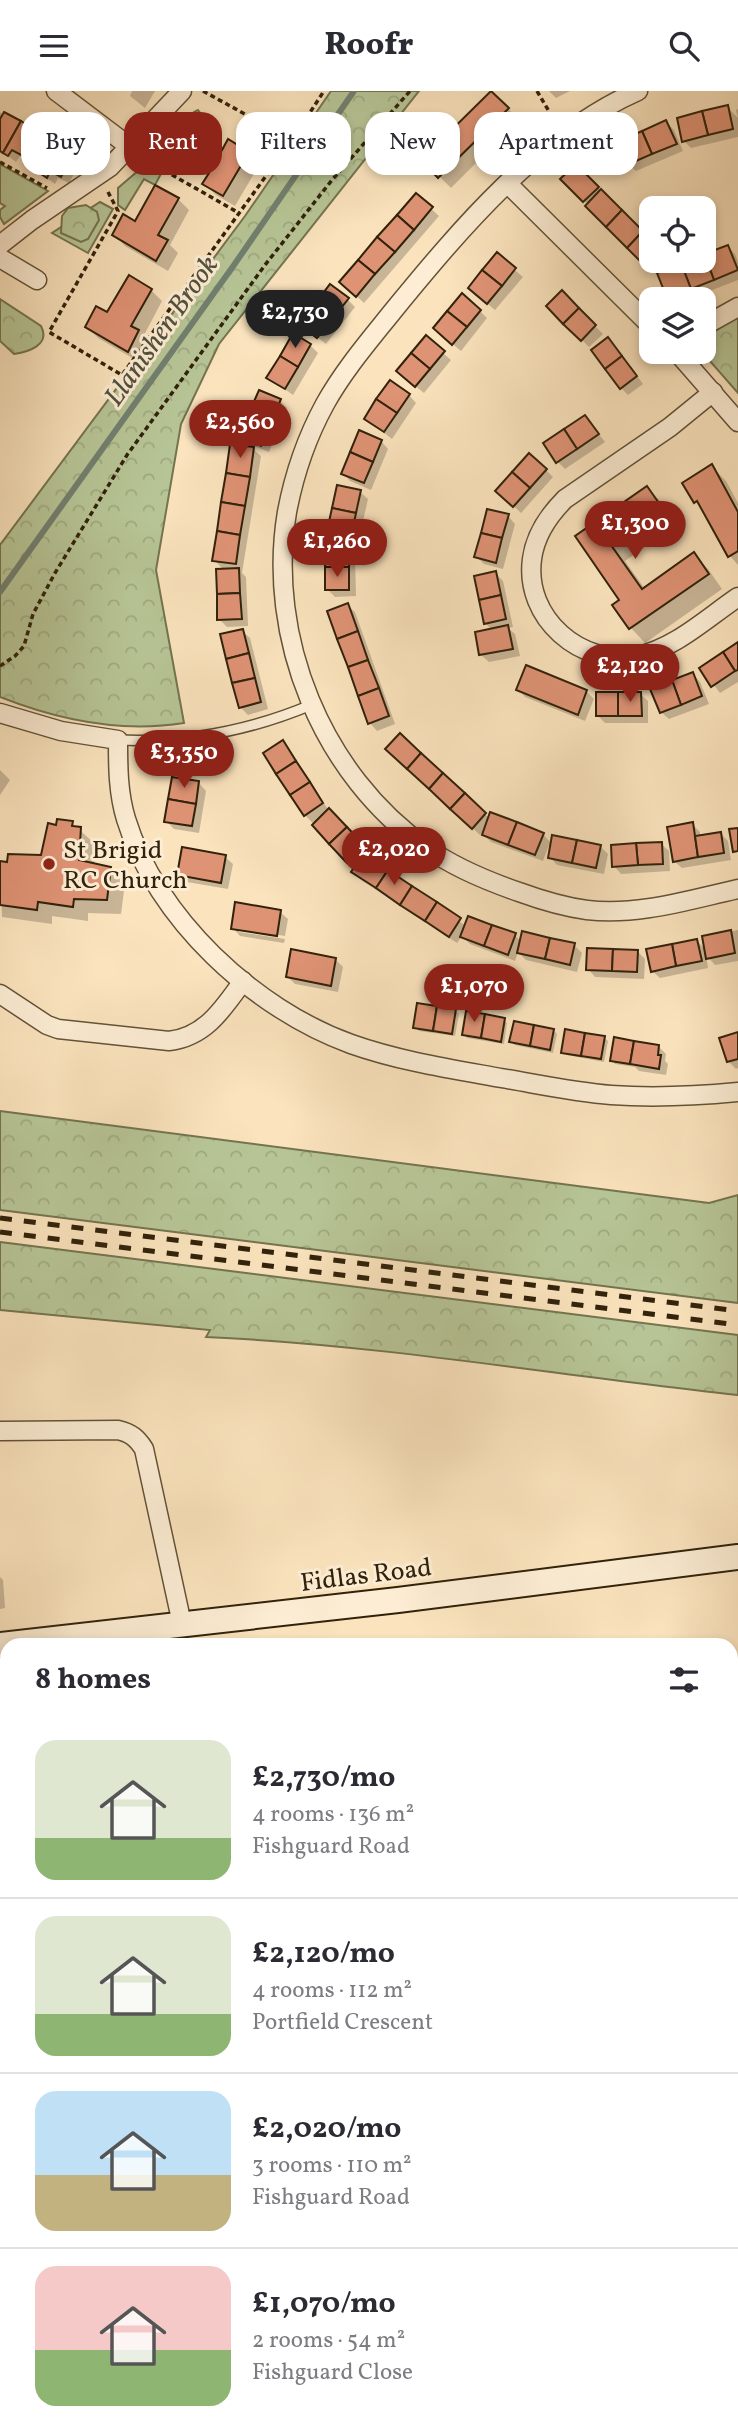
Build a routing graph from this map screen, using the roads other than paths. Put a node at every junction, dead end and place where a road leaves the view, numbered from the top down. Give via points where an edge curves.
1 (56, 91) edge
2 (182, 91) edge
3 (638, 91) edge
4 (162, 112) edge
5 (124, 142) edge
6 (124, 153) edge
7 (508, 184) junction
8 (0, 245) edge
9 (0, 258) edge
10 (37, 280) dead end
11 (738, 307) edge
12 (639, 314) edge
13 (716, 319) edge
14 (688, 364) edge
15 (713, 392) junction
16 (738, 422) edge
17 (738, 597) edge
18 (311, 705) junction
19 (0, 713) edge
20 (118, 740) junction
21 (738, 889) edge
22 (243, 981) junction
23 (0, 994) edge
24 (738, 1092) edge
25 (0, 1431) edge
26 (738, 1557) edge
27 (182, 1625) junction
28 (64, 1638) edge

1 - 5 street
2 - 4 street
3 - 7 street via 563,134
6 - 8 street via 99,176
7 - 12 street
7 - 18 street via 414,286 355,360 325,405 298,468 284,532 283,582 296,664
9 - 10 street
11 - 13 street
14 - 15 street
15 - 16 street
15 - 17 street via 553,510 536,543 533,585 547,620 559,633 584,650 618,658 650,654 666,646
18 - 20 lane via 228,732 156,742
18 - 21 street via 341,759 391,817 428,849 481,878 561,905 612,911 644,910
19 - 20 street via 61,731
20 - 22 street via 120,795 143,861 179,918
22 - 23 street via 208,1025 169,1041 58,1029
22 - 24 street via 280,1009 328,1035 409,1060 608,1095
25 - 27 street via 118,1430 139,1441
26 - 27 street, Fidlas Road
27 - 28 street, Fidlas Road

